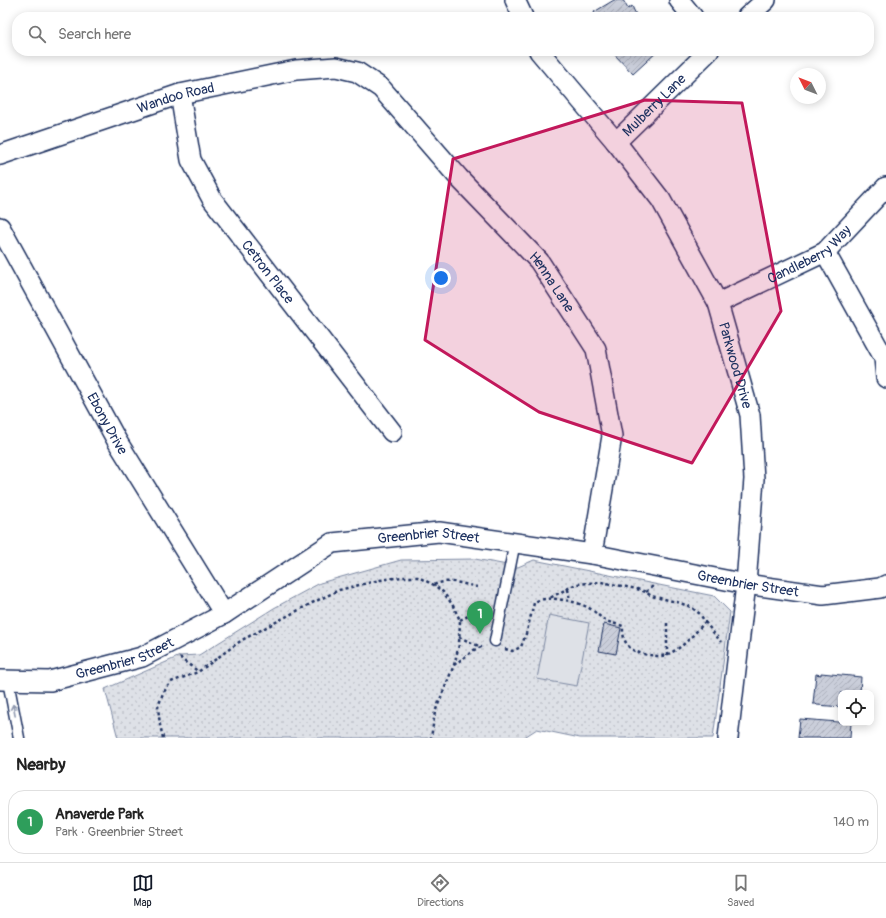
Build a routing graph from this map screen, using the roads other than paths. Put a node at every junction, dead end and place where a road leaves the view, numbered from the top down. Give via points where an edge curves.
1 (515, 0) edge
2 (679, 0) edge
3 (766, 0) edge
4 (521, 12) edge
5 (689, 12) edge
6 (752, 12) edge
7 (543, 56) edge
8 (704, 56) edge
9 (357, 72) joint
10 (180, 94) junction
11 (616, 142) junction
12 (0, 154) edge
13 (886, 187) edge
14 (0, 227) edge
15 (825, 252) junction
16 (718, 303) junction
17 (886, 378) edge
18 (392, 432) dead end
19 (516, 542) junction
20 (592, 554) junction
21 (746, 584) junction
22 (886, 585) edge
23 (224, 614) junction
24 (493, 645) road end
25 (4, 681) edge
26 (19, 738) edge
27 (728, 738) edge

1 - 4 street
2 - 5 street
3 - 6 street
7 - 11 street, Parkwood Drive
8 - 11 street, Mulberry Lane
9 - 10 street, Wandoo Road via 336,67 296,70
9 - 20 street, Henna Lane via 381,88 460,178 539,261 596,349 612,436
10 - 12 street, Wandoo Road
10 - 18 street, Cetron Place via 192,160 212,199
11 - 16 street, Parkwood Drive via 661,200
13 - 15 street, Candleberry Way
14 - 23 street, Ebony Drive via 116,441
15 - 16 street, Candleberry Way
15 - 17 street via 884,358
16 - 21 street, Parkwood Drive via 750,415 754,479
19 - 20 street, Greenbrier Street
19 - 23 street, Greenbrier Street via 439,532 332,543
19 - 24 lane
20 - 21 street, Greenbrier Street
21 - 22 street, Greenbrier Street via 823,595 880,588
21 - 27 street, Parkwood Drive
23 - 25 street, Greenbrier Street via 142,657 50,681
26 -> 25 lane

